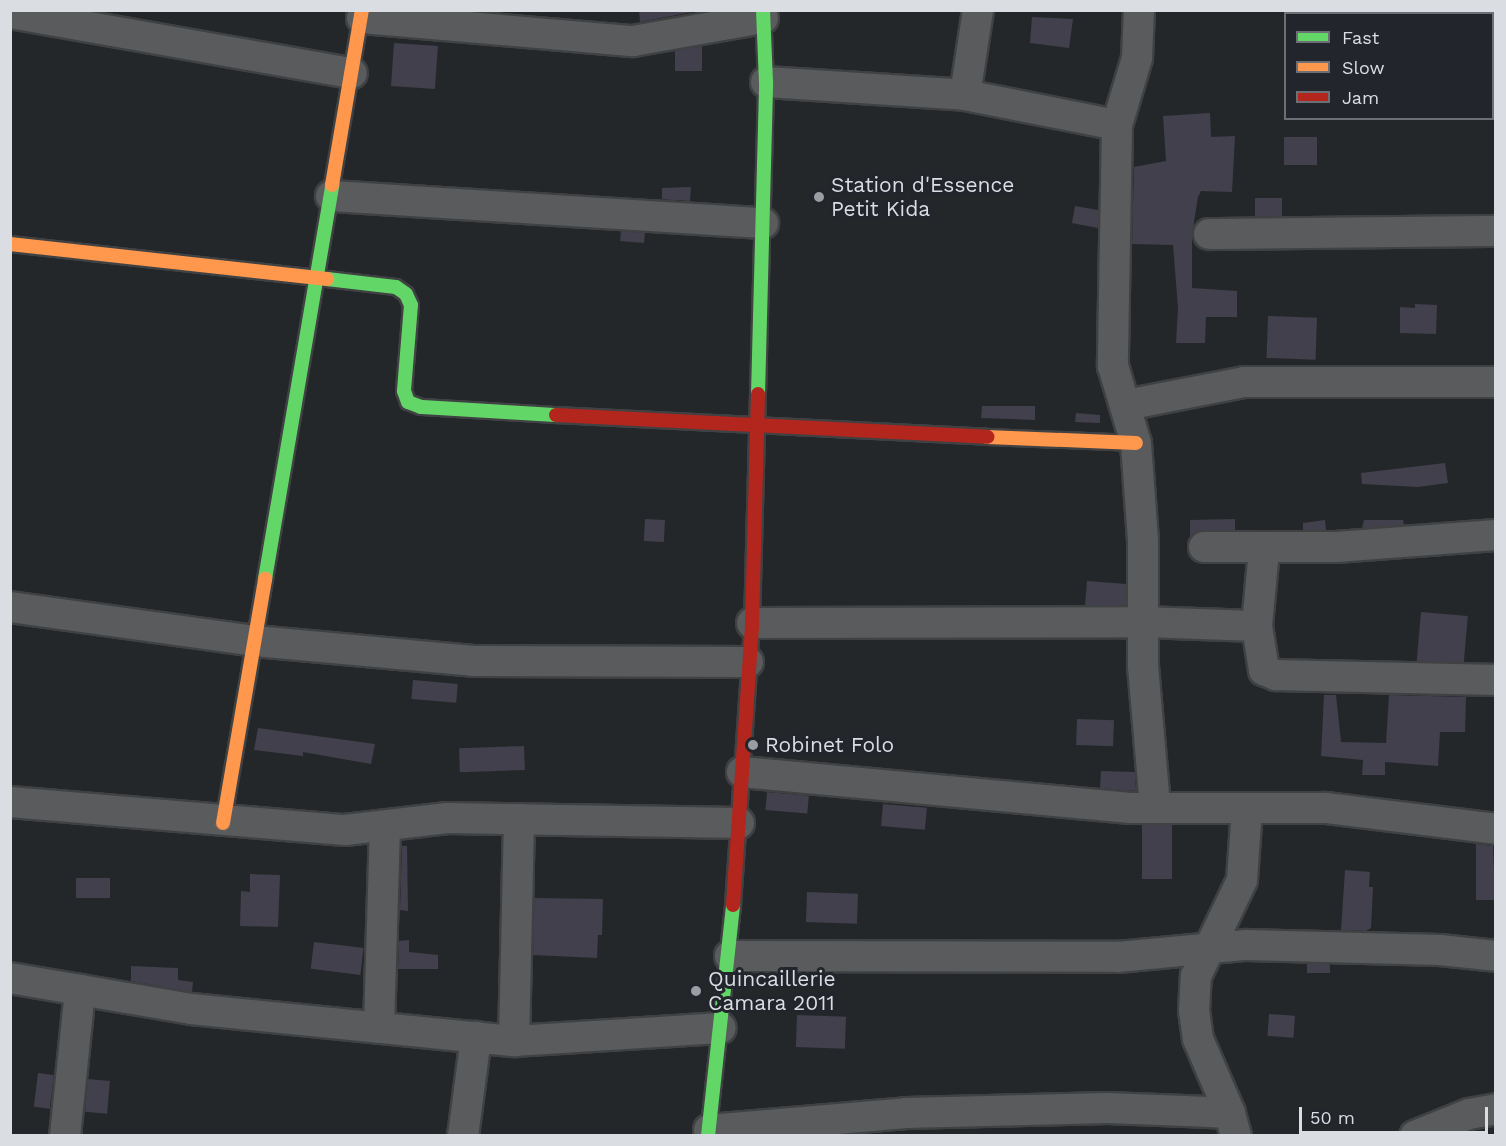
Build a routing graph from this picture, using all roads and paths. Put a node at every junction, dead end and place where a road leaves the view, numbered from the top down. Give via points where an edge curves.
1 (978, 10) edge
2 (1139, 10) edge
3 (10, 13) edge
4 (362, 14) edge
5 (763, 14) edge
6 (352, 73) junction
7 (766, 82) junction
8 (965, 95) junction
9 (1117, 125) junction
10 (331, 196) junction
11 (763, 223) junction
12 (1496, 231) edge
13 (1209, 234) dead end
14 (10, 244) edge
15 (317, 280) junction
16 (1496, 382) edge
17 (1126, 405) junction
18 (758, 428) junction
19 (1136, 443) junction
20 (1496, 535) edge
21 (1204, 548) dead end
22 (1264, 550) junction
23 (10, 608) edge
24 (1143, 622) junction
25 (752, 623) junction
26 (1257, 626) junction
27 (255, 641) junction
28 (748, 662) junction
29 (1496, 680) edge
30 (742, 772) junction
31 (10, 802) edge
32 (1155, 807) junction
33 (1247, 808) junction
34 (519, 819) junction
35 (223, 823) junction
36 (739, 823) junction
37 (386, 826) junction
38 (1496, 829) edge
39 (1209, 949) junction
40 (730, 956) junction
41 (1496, 956) edge
42 (10, 978) edge
43 (80, 990) junction
44 (379, 1028) junction
45 (722, 1028) junction
46 (476, 1037) junction
47 (514, 1041) junction
48 (1496, 1109) edge
49 (1233, 1124) edge
50 (708, 1133) edge
51 (65, 1136) edge
52 (463, 1136) edge
53 (1415, 1136) edge

1 - 8 street
2 - 9 street via 1137,58
3 - 6 street
4 - 5 street via 633,41
4 - 6 street
5 - 7 street
6 - 10 street
7 - 8 street
7 - 11 street
8 - 9 street
9 - 17 street via 1113,366
10 - 11 street
10 - 15 street
11 - 18 street
12 - 13 street
14 - 15 street
15 - 18 street via 396,287 406,294 411,305 404,391 408,402 421,407
15 - 27 street
16 - 17 street via 1244,382
17 - 19 street
18 - 19 street
18 - 25 street
19 - 24 street
20 - 22 street
21 - 22 street
22 - 26 street
23 - 27 street
24 - 25 street
24 - 26 street
24 - 32 street
25 - 28 street
26 - 29 street via 1260,662 1264,670 1275,675
27 - 28 street via 473,661
27 - 35 street
28 - 30 street
30 - 32 street
30 - 36 street
31 - 35 street
32 - 33 street
33 - 38 street via 1326,808
33 - 39 street via 1242,880
34 - 36 street
34 - 37 street via 447,818
34 - 47 street
35 - 37 street via 345,830
36 - 40 street
37 - 44 street
39 - 40 street via 1118,957
39 - 41 street via 1246,945 1428,949
39 - 49 street via 1196,976 1194,1011 1198,1040
40 - 45 street
42 - 43 street
43 - 44 street via 191,1009
43 - 51 street
44 - 46 street
45 - 47 street
45 - 50 street
46 - 47 street
46 - 52 street
48 - 53 street via 1469,1114
49 - 50 street via 1108,1108 906,1113

